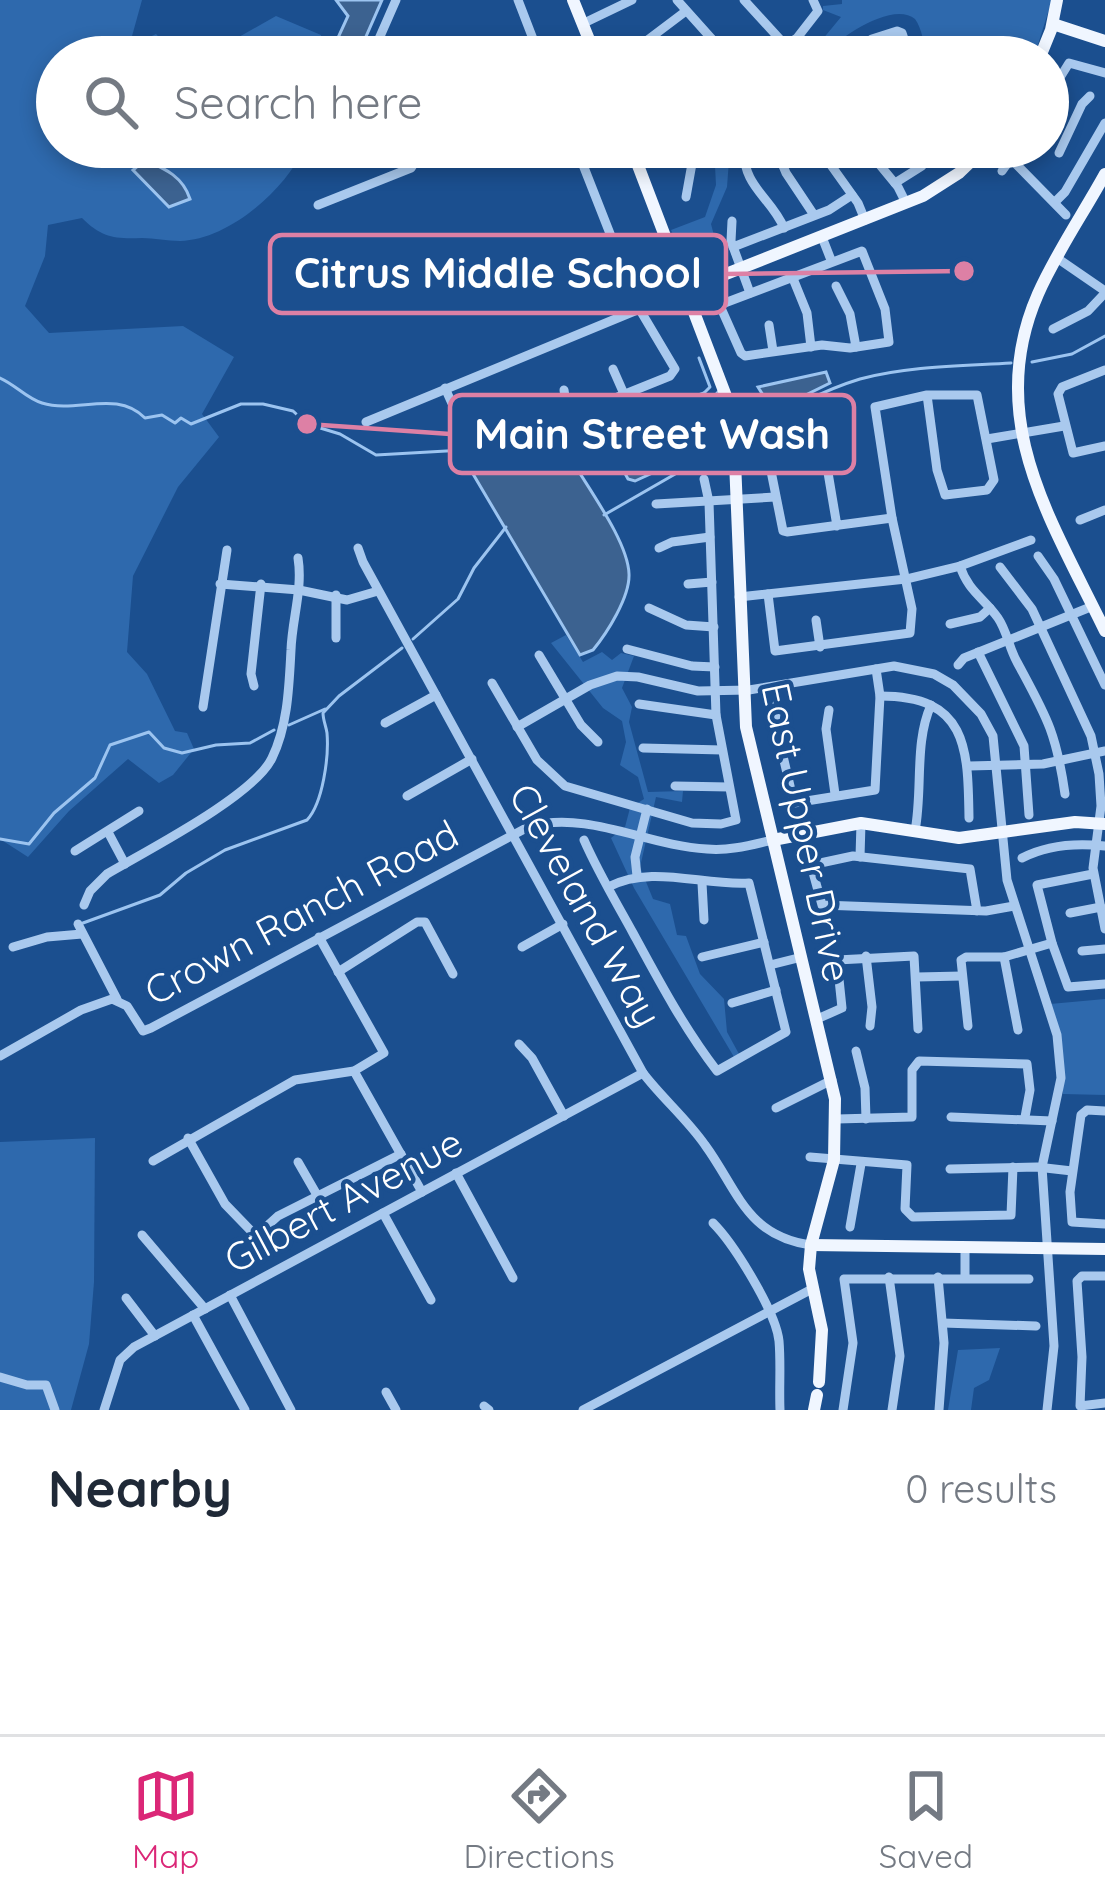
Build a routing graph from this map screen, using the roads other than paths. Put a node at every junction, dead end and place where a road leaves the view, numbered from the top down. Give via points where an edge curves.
1 (518, 0) edge
2 (573, 0) edge
3 (632, 0) edge
4 (677, 0) edge
5 (744, 0) edge
6 (1057, 0) edge
7 (395, 1) edge
8 (615, 4) edge
9 (816, 4) edge
10 (686, 10) junction
11 (1054, 20) junction
12 (582, 24) junction
13 (380, 36) edge
14 (532, 36) edge
15 (587, 36) edge
16 (652, 36) edge
17 (709, 36) edge
18 (777, 36) edge
19 (794, 36) edge
20 (1048, 36) edge
21 (1102, 37) edge
22 (1069, 63) edge
23 (1105, 73) edge
24 (1090, 97) dead end
25 (1104, 129) edge
26 (1069, 135) edge
27 (411, 168) edge
28 (584, 168) edge
29 (640, 168) edge
30 (691, 168) edge
31 (746, 168) edge
32 (784, 168) edge
33 (833, 168) edge
34 (882, 168) edge
35 (916, 168) edge
36 (963, 168) edge
37 (1005, 168) edge
38 (1019, 168) edge
39 (1002, 171) dead end
40 (1105, 174) edge
41 (895, 183) junction
42 (1105, 188) edge
43 (852, 195) junction
44 (686, 197) dead end
45 (1055, 202) junction
46 (905, 203) junction
47 (319, 205) dead end
48 (1066, 214) dead end
49 (814, 215) junction
50 (865, 220) junction
51 (732, 221) dead end
52 (784, 228) junction
53 (822, 237) junction
54 (733, 248) junction
55 (831, 260) junction
56 (1060, 260) junction
57 (740, 269) junction
58 (793, 276) junction
59 (836, 286) dead end
60 (688, 289) junction
61 (1105, 292) edge
62 (750, 293) junction
63 (640, 310) junction
64 (769, 325) dead end
65 (1053, 329) dead end
66 (811, 347) junction
67 (856, 347) junction
68 (773, 351) junction
69 (613, 369) dead end
70 (1104, 372) edge
71 (445, 388) junction
72 (564, 390) dead end
73 (624, 394) junction
74 (927, 395) junction
75 (568, 417) junction
76 (366, 422) dead end
77 (1064, 426) junction
78 (1023, 433) junction
79 (987, 440) junction
80 (1105, 446) edge
81 (704, 479) dead end
82 (775, 497) junction
83 (736, 501) junction
84 (709, 502) junction
85 (656, 504) dead end
86 (1105, 510) edge
87 (892, 518) junction
88 (1080, 520) dead end
89 (837, 526) junction
90 (710, 537) junction
91 (1031, 540) dead end
92 (358, 548) dead end
93 (659, 548) dead end
94 (227, 550) dead end
95 (1038, 556) dead end
96 (298, 558) dead end
97 (960, 566) junction
98 (1000, 567) dead end
99 (906, 579) junction
100 (221, 582) junction
101 (712, 582) junction
102 (688, 584) dead end
103 (260, 586) junction
104 (299, 588) junction
105 (378, 590) junction
106 (768, 594) junction
107 (336, 597) junction
108 (739, 597) junction
109 (1093, 606) junction
110 (649, 608) dead end
111 (990, 608) junction
112 (1072, 616) junction
113 (1105, 617) edge
114 (816, 620) dead end
115 (950, 624) dead end
116 (714, 627) junction
117 (1040, 629) junction
118 (1105, 631) edge
119 (336, 638) dead end
120 (1009, 641) junction
121 (820, 647) junction
122 (627, 649) dead end
123 (978, 652) junction
124 (539, 655) dead end
125 (958, 665) dead end
126 (715, 667) junction
127 (876, 669) junction
128 (492, 683) dead end
129 (1105, 685) edge
130 (254, 686) dead end
131 (715, 690) junction
132 (743, 690) junction
133 (436, 694) junction
134 (880, 696) junction
135 (565, 699) junction
136 (639, 704) dead end
137 (777, 704) dead end
138 (931, 705) junction
139 (203, 707) dead end
140 (829, 710) dead end
141 (716, 715) junction
142 (385, 723) dead end
143 (517, 727) junction
144 (598, 742) dead end
145 (643, 748) dead end
146 (722, 750) junction
147 (1100, 752) edge
148 (472, 759) junction
149 (1060, 761) junction
150 (998, 765) junction
151 (968, 766) junction
152 (1026, 766) junction
153 (675, 786) dead end
154 (729, 787) junction
155 (835, 794) junction
156 (1064, 794) dead end
157 (407, 796) dead end
158 (647, 809) junction
159 (139, 811) dead end
160 (1029, 815) dead end
161 (969, 818) dead end
162 (861, 823) junction
163 (1102, 824) edge
164 (915, 830) junction
165 (108, 832) junction
166 (512, 832) junction
167 (1002, 833) junction
168 (640, 836) junction
169 (584, 840) dead end
170 (773, 840) junction
171 (1100, 846) edge
172 (75, 851) dead end
173 (860, 857) junction
174 (1022, 857) dead end
175 (125, 863) junction
176 (1093, 874) junction
177 (637, 876) junction
178 (702, 883) junction
179 (608, 887) junction
180 (84, 905) dead end
181 (1014, 905) junction
182 (1101, 907) junction
183 (977, 911) junction
184 (1070, 914) dead end
185 (704, 920) dead end
186 (563, 924) junction
187 (1105, 929) edge
188 (319, 937) junction
189 (764, 942) junction
190 (1052, 944) junction
191 (13, 947) dead end
192 (522, 947) dead end
193 (1105, 950) edge
194 (1029, 951) junction
195 (1082, 951) dead end
196 (866, 956) junction
197 (702, 957) dead end
198 (802, 957) junction
199 (1004, 957) junction
200 (770, 965) junction
201 (338, 972) junction
202 (453, 974) dead end
203 (962, 976) junction
204 (917, 977) junction
205 (1105, 984) edge
206 (776, 990) junction
207 (122, 1002) junction
208 (732, 1003) dead end
209 (817, 1018) junction
210 (870, 1026) dead end
211 (968, 1026) dead end
212 (918, 1029) dead end
213 (1018, 1030) dead end
214 (519, 1044) dead end
215 (856, 1051) dead end
216 (0, 1056) edge
217 (354, 1071) junction
218 (643, 1072) junction
219 (832, 1080) junction
220 (776, 1108) dead end
221 (1105, 1111) edge
222 (564, 1115) junction
223 (951, 1117) dead end
224 (1025, 1117) junction
225 (837, 1119) junction
226 (866, 1119) junction
227 (1052, 1121) junction
228 (188, 1138) junction
229 (401, 1154) junction
230 (810, 1157) dead end
231 (153, 1160) dead end
232 (834, 1160) junction
233 (298, 1162) dead end
234 (861, 1164) junction
235 (1013, 1166) junction
236 (1042, 1167) junction
237 (950, 1169) dead end
238 (1072, 1171) junction
239 (456, 1173) junction
240 (422, 1192) junction
241 (317, 1195) junction
242 (383, 1213) junction
243 (713, 1223) dead end
244 (1105, 1223) edge
245 (850, 1227) dead end
246 (142, 1235) dead end
247 (811, 1245) junction
248 (965, 1249) junction
249 (1045, 1249) junction
250 (1105, 1249) edge
251 (1105, 1276) edge
252 (889, 1277) junction
253 (938, 1277) junction
254 (513, 1278) dead end
255 (965, 1278) junction
256 (1029, 1279) dead end
257 (812, 1288) junction
258 (230, 1295) junction
259 (126, 1298) dead end
260 (431, 1300) dead end
261 (205, 1309) junction
262 (767, 1310) junction
263 (193, 1316) junction
264 (943, 1323) junction
265 (1036, 1326) dead end
266 (155, 1336) junction
267 (0, 1377) edge
268 (386, 1392) dead end
269 (817, 1396) edge
270 (1105, 1403) edge
271 (55, 1410) edge
272 (104, 1410) edge
273 (245, 1410) edge
274 (291, 1410) edge
275 (396, 1410) edge
276 (583, 1410) edge
277 (780, 1410) edge
278 (843, 1410) edge
279 (892, 1410) edge
280 (938, 1410) edge
281 (1047, 1410) edge

1 - 14 street
2 - 12 main road
3 - 8 street
4 - 10 street
5 - 18 street
6 - 11 main road
7 - 13 street
8 - 12 street
9 - 19 street
10 - 16 street
10 - 17 street
11 - 20 main road
11 - 21 main road
12 - 15 main road
22 - 23 street
24 - 26 street
25 - 45 street
27 - 47 street
28 - 63 street
29 - 60 main road, East Upper Drive
30 - 44 street
31 - 52 street
32 - 49 street
33 - 43 street
34 - 41 street
35 - 41 street
36 - 46 main road
37 - 39 street
38 - 45 street
40 - 56 main road
41 - 46 street
42 - 56 main road
43 - 49 street
43 - 50 street
45 - 48 street
46 - 50 main road
49 - 52 street
50 - 53 main road
51 - 54 street
52 - 54 street
53 - 55 street
53 - 57 main road
54 - 57 street
55 - 58 street
55 - 67 street via 862,251 885,309 890,342
56 - 61 street
56 - 78 main road via 1023,339
57 - 60 main road
57 - 62 street
58 - 62 street
58 - 66 street
59 - 67 street
60 - 63 street
60 - 83 main road, East Upper Drive via 729,404
61 - 65 street
62 - 68 street via 721,306 743,355
63 - 71 street
63 - 73 street via 675,369
64 - 68 street
66 - 67 street
66 - 68 street
69 - 73 street
70 - 77 street via 1058,390
71 - 75 street via 459,419
71 - 76 street
72 - 75 street
73 - 75 street
74 - 79 street via 977,395
74 - 79 street via 945,495 993,486
74 - 87 street via 875,407
77 - 78 street
77 - 80 street via 1073,453
78 - 79 street
78 - 109 main road via 1038,492
78 - 113 main road
81 - 84 street
82 - 83 street
82 - 89 street via 782,531
82 - 89 street via 768,456 817,429
83 - 84 street
83 - 108 main road, East Upper Drive
84 - 85 street
84 - 90 street
86 - 88 street
87 - 89 street
87 - 99 street
90 - 93 street
90 - 101 street
91 - 97 street
92 - 105 street, Cleveland Way
94 - 100 street
95 - 112 street
96 - 104 street
97 - 99 street
97 - 111 street
98 - 117 street
99 - 106 street
99 - 121 street via 910,633
100 - 103 street
100 - 139 street
101 - 102 street
101 - 116 street
103 - 104 street
103 - 130 street
104 - 107 street
104 - 175 street via 280,736 263,772
105 - 107 street
105 - 133 street, Cleveland Way
106 - 108 street
106 - 121 street via 775,651
107 - 119 street
108 - 132 main road, East Upper Drive
109 - 112 street
109 - 118 main road
110 - 116 street
111 - 115 street
111 - 120 street
112 - 117 street
112 - 129 street
114 - 121 street
116 - 126 street
117 - 120 street
117 - 147 street
120 - 123 street
120 - 149 street
122 - 126 street
123 - 125 street
123 - 152 street via 1018,731
124 - 135 street
126 - 131 street
127 - 132 street
127 - 134 street
127 - 150 street via 911,668 953,686 981,714
128 - 143 street
131 - 132 street
131 - 135 street via 616,676
131 - 141 street
132 - 170 main road, East Upper Drive
133 - 142 street
133 - 148 street, Cleveland Way
134 - 138 street
134 - 155 street via 874,790
135 - 143 street
135 - 144 street
136 - 141 street
137 - 155 street via 794,802
138 - 151 street via 958,731
138 - 164 street via 921,731
140 - 155 street
141 - 146 street
143 - 158 street via 565,786
145 - 146 street
146 - 154 street
147 - 149 street
147 - 163 street
148 - 157 street
148 - 166 street, Cleveland Way
149 - 152 street
149 - 156 street
150 - 151 street
150 - 152 street
150 - 167 street
151 - 161 street
152 - 160 street
153 - 154 street
154 - 158 street via 736,820 692,824
158 - 168 street
159 - 165 street
162 - 164 main road
162 - 170 main road
162 - 173 street
163 - 167 main road
163 - 171 street
164 - 167 main road via 959,838
165 - 172 street
165 - 175 street
166 - 168 street, Crown Ranch Road via 568,820
166 - 186 street, Cleveland Way
166 - 188 street, Crown Ranch Road
167 - 181 street
168 - 170 street, Crown Ranch Road via 704,850
168 - 177 street
169 - 179 street
170 - 198 main road, East Upper Drive
171 - 174 street
171 - 176 street
173 - 183 street via 970,869
173 - 183 street via 811,865 822,905
175 - 180 street
176 - 182 street
176 - 190 street via 1037,885
177 - 178 street
177 - 179 street
178 - 185 street
178 - 189 street via 749,883
179 - 206 street via 717,1070 786,1032
181 - 183 street
181 - 194 street
182 - 184 street
182 - 187 street
186 - 192 street
186 - 218 street, Cleveland Way
188 - 201 street
188 - 207 street, Crown Ranch Road via 151,1028 142,1030
189 - 197 street
189 - 200 street
190 - 194 street
190 - 205 street via 1068,987
191 - 207 street via 80,929
193 - 195 street
194 - 199 street
194 - 227 street via 1057,1035
196 - 204 street via 914,956
196 - 209 street via 837,959 842,1008
196 - 210 street
198 - 200 street
198 - 209 main road, East Upper Drive
199 - 203 street via 966,957
199 - 213 street
200 - 206 street
201 - 202 street via 424,922
201 - 217 street via 384,1053
203 - 204 street
203 - 211 street
204 - 212 street
206 - 208 street
207 - 216 street via 90,1005
209 - 219 main road, East Upper Drive
214 - 222 street
215 - 226 street
217 - 228 street via 295,1080
217 - 229 street
218 - 222 street, Gilbert Avenue
218 - 247 street, Cleveland Way via 754,1220
219 - 220 street
219 - 225 main road, East Upper Drive
221 - 238 street via 1084,1112
222 - 239 street, Gilbert Avenue
223 - 224 street
224 - 226 street via 1027,1064 914,1064 911,1118
224 - 227 street
225 - 226 street
225 - 232 main road, East Upper Drive
227 - 236 street
228 - 231 street
228 - 241 street via 225,1204 256,1235
229 - 240 street
229 - 241 street
230 - 232 street
232 - 234 street
232 - 247 main road, East Upper Drive
233 - 241 street
234 - 235 street via 907,1165 907,1215 1011,1215
234 - 245 street
235 - 236 street
235 - 237 street
236 - 238 street
236 - 249 street
238 - 244 street via 1072,1222
239 - 240 street, Gilbert Avenue
239 - 254 street
240 - 242 street, Gilbert Avenue
242 - 258 street, Gilbert Avenue
242 - 260 street
243 - 262 street
246 - 261 street
247 - 248 main road
247 - 257 main road, East Upper Drive
248 - 249 main road
248 - 255 street
249 - 250 main road
249 - 281 street via 1056,1346
251 - 270 street via 1078,1277 1079,1406
252 - 253 street
252 - 278 street via 844,1279 853,1343
252 - 279 street via 900,1356
253 - 255 street
253 - 264 street
255 - 256 street
257 - 262 street
257 - 269 main road, East Upper Drive via 822,1330
258 - 261 street, Gilbert Avenue
258 - 274 street
259 - 266 street
261 - 263 street, Gilbert Avenue
262 - 276 street
262 - 277 street via 779,1341
263 - 266 street, Gilbert Avenue
263 - 273 street
264 - 265 street
264 - 280 street
266 - 272 street, Gilbert Avenue via 120,1360
267 - 271 street via 46,1385
268 - 275 street

